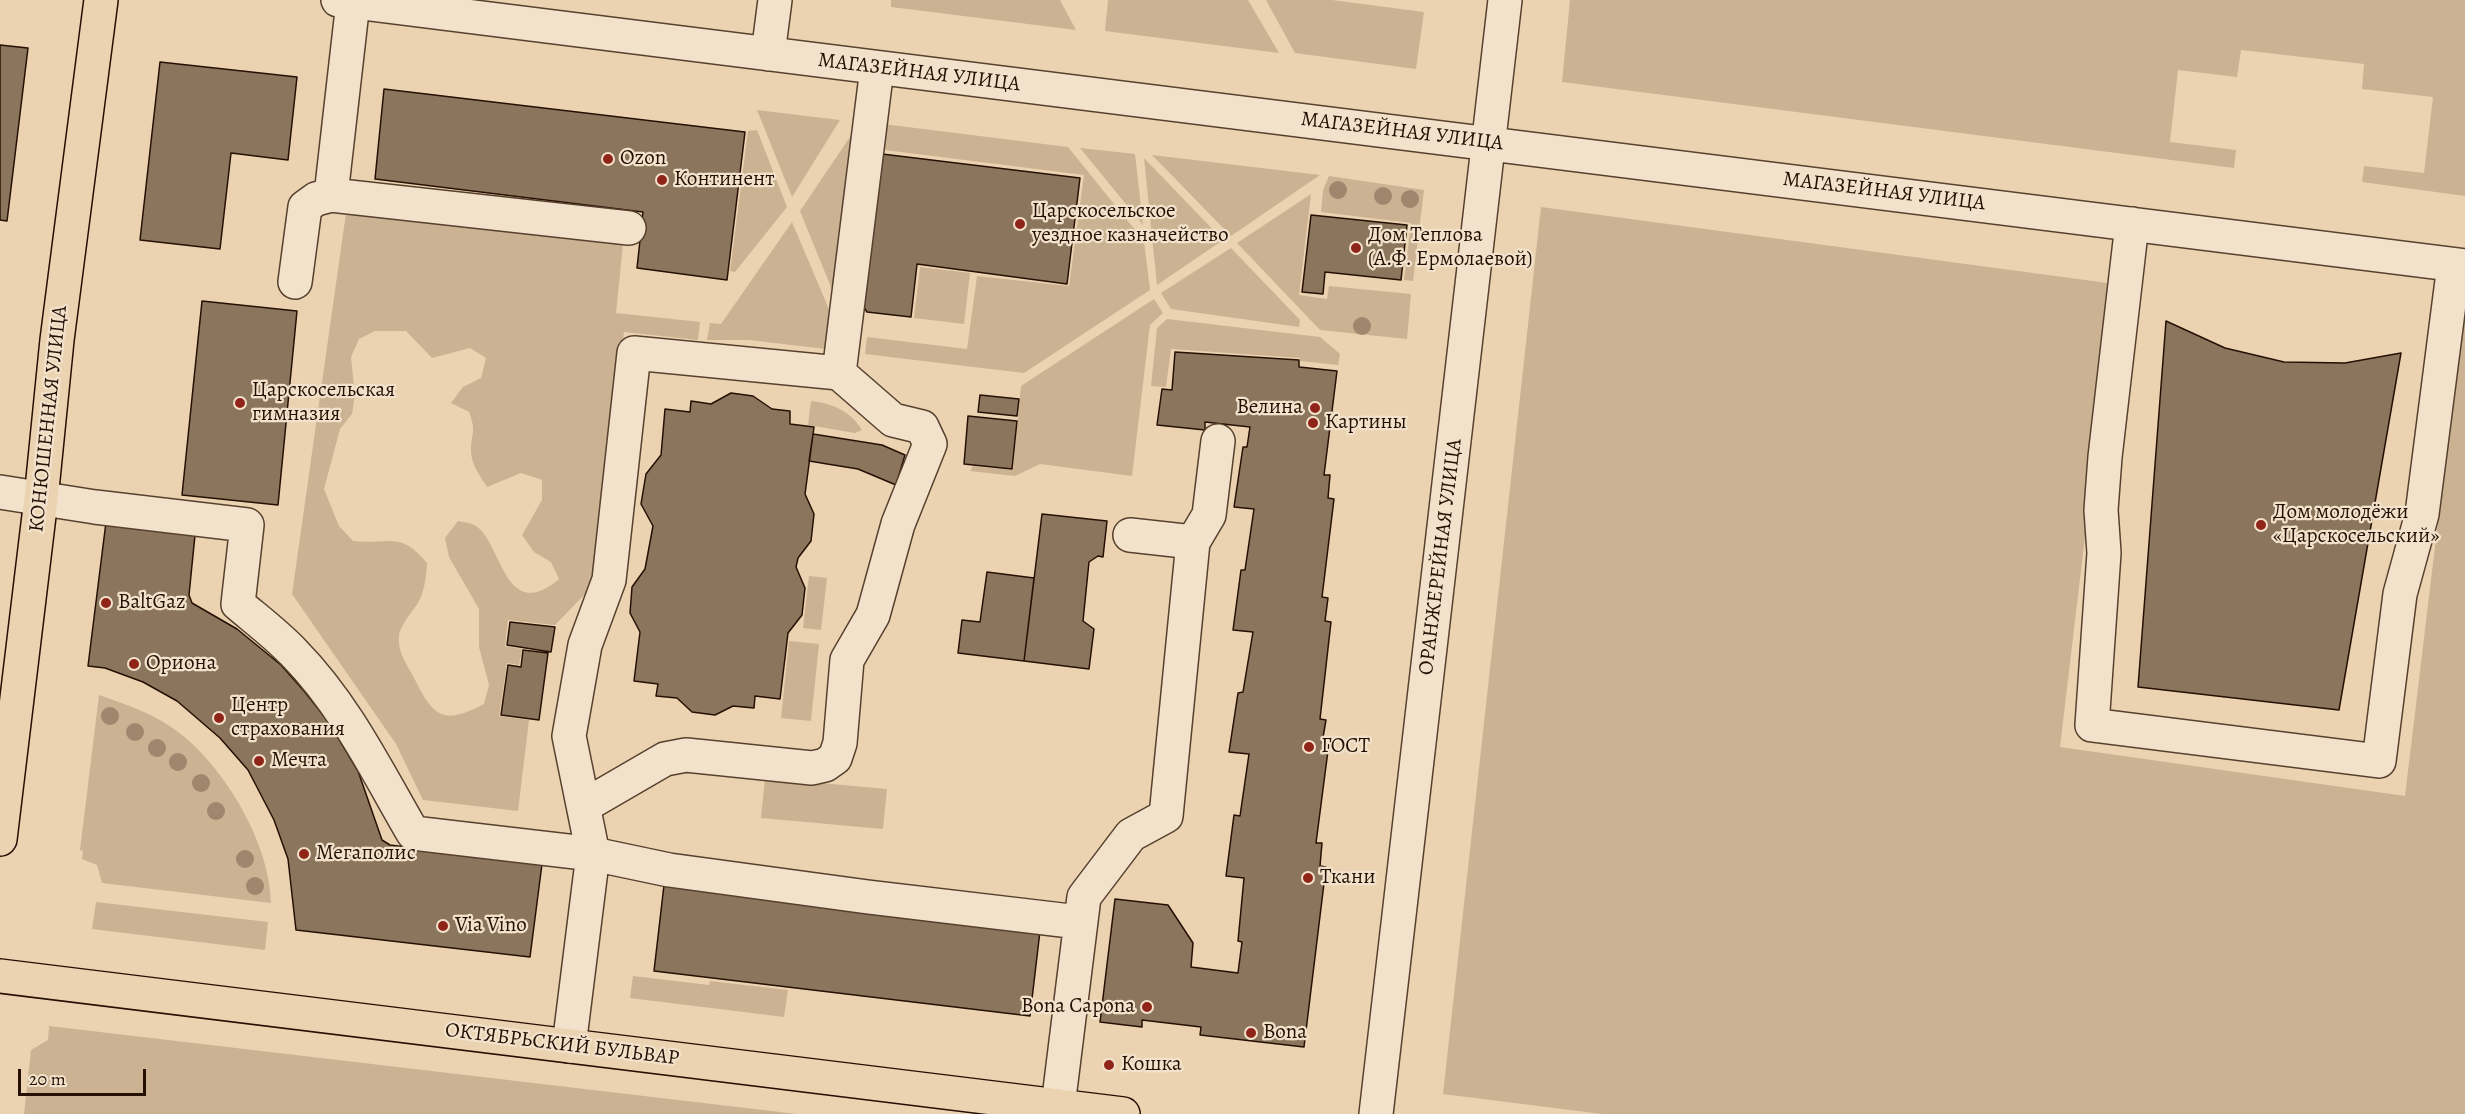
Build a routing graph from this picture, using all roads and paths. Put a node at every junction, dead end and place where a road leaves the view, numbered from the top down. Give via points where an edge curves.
1 (101, 0) edge
2 (775, 0) edge
3 (1505, 0) edge
4 (346, 1) edge
5 (768, 54) junction
6 (877, 68) junction
7 (1490, 143) junction
8 (331, 195) junction
9 (2132, 224) junction
10 (629, 228) dead end
11 (2460, 265) edge
12 (295, 282) dead end
13 (839, 373) junction
14 (1218, 441) dead end
15 (0, 492) edge
16 (42, 499) junction
17 (1130, 535) dead end
18 (1193, 542) junction
19 (584, 806) junction
20 (0, 839) edge
21 (593, 854) junction
22 (1079, 922) junction
23 (0, 976) edge
24 (569, 1046) junction
25 (1058, 1106) junction
26 (1123, 1114) edge
27 (1376, 1114) edge

1 - 16 main road, КОНЮШЕННАЯ УЛИЦА via 57,340
2 - 5 street
3 - 7 street, ОРАНЖЕРЕЙНАЯ УЛИЦА
4 - 5 street, МАГАЗЕЙНАЯ УЛИЦА
4 - 8 street
5 - 6 street, МАГАЗЕЙНАЯ УЛИЦА
6 - 7 street, МАГАЗЕЙНАЯ УЛИЦА
6 - 13 street
7 - 9 street, МАГАЗЕЙНАЯ УЛИЦА
7 - 27 street, ОРАНЖЕРЕЙНАЯ УЛИЦА
8 - 10 street
8 - 12 street via 305,207
9 - 11 street, МАГАЗЕЙНАЯ УЛИЦА
9 - 11 street via 2105,457 2101,510 2104,552 2092,725 2317,754 2379,761 2400,594 2422,514
13 - 19 street via 634,353 609,580 585,645 570,736
13 - 19 street via 893,420 922,427 930,444 898,524 873,615 847,660 840,743 835,758 813,768 675,757 621,782
14 - 18 street via 1209,515
15 - 16 street
16 - 20 main road, КОНЮШЕННАЯ УЛИЦА
16 - 21 street via 247,525 238,604 294,653 330,696 367,750 413,833
17 - 18 street
18 - 22 street via 1166,816 1131,835 1084,897
19 - 21 street
21 - 22 street via 680,872
21 - 24 street
22 - 25 street
23 - 24 main road, ОКТЯБРЬСКИЙ БУЛЬВАР
24 - 25 main road, ОКТЯБРЬСКИЙ БУЛЬВАР
25 - 26 main road, ОКТЯБРЬСКИЙ БУЛЬВАР

